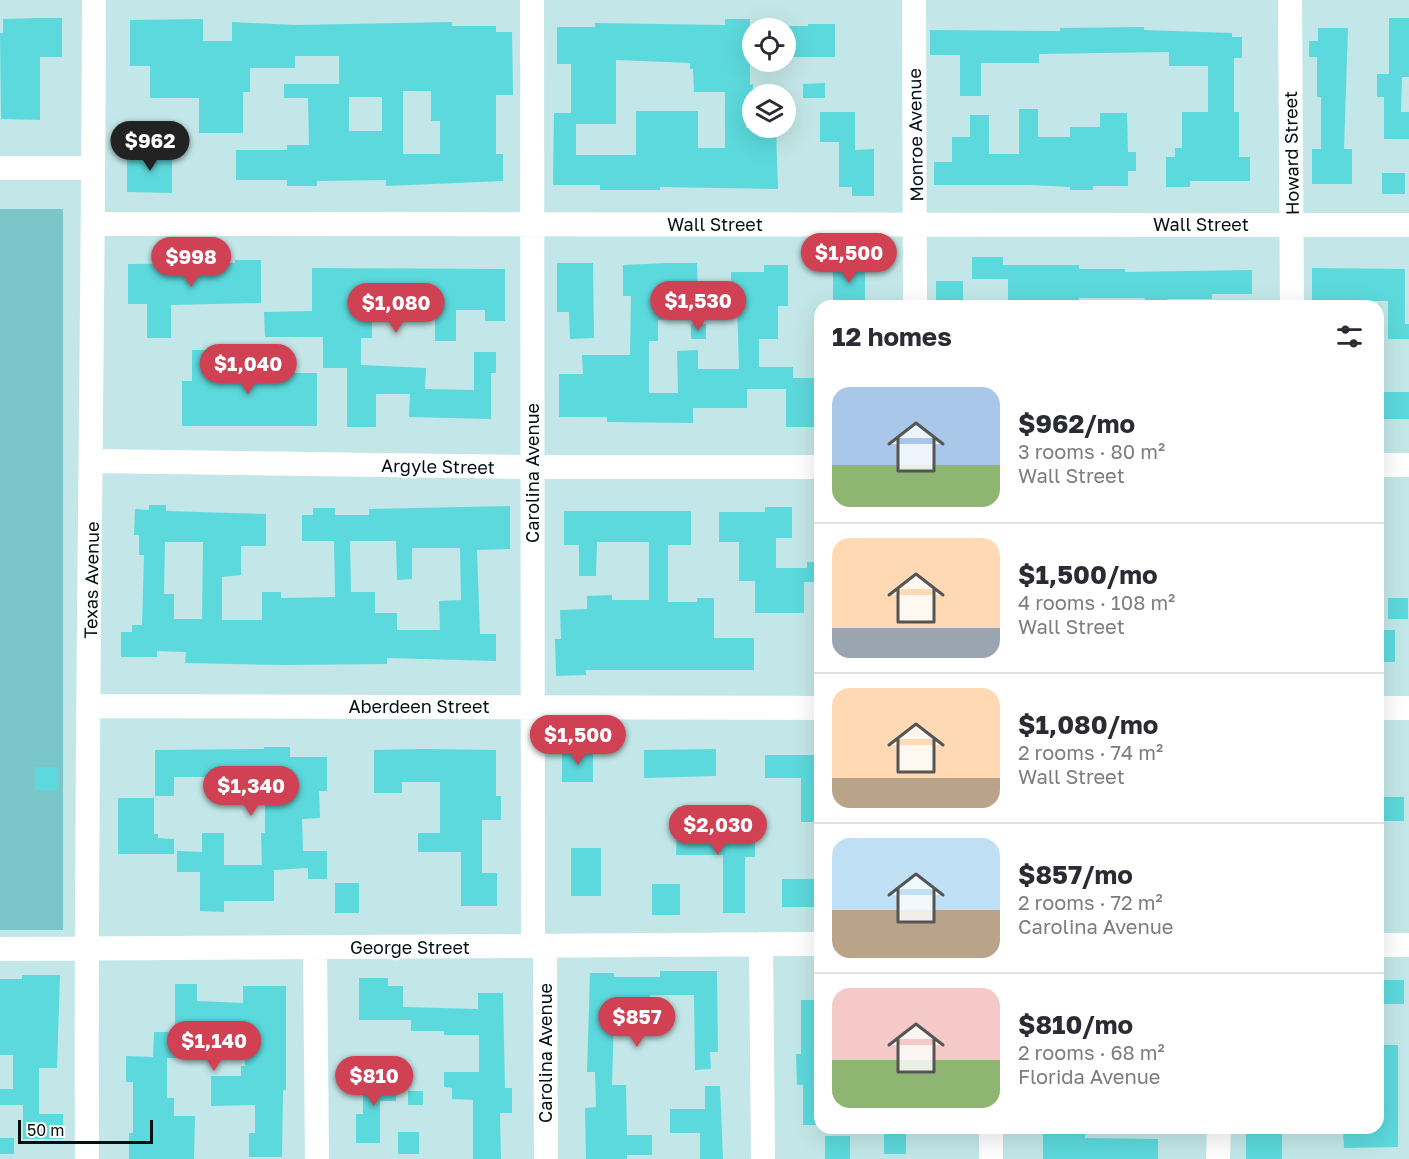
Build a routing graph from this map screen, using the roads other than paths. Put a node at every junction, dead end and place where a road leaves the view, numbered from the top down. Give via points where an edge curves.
1 (94, 0) edge
2 (532, 0) edge
3 (914, 0) edge
4 (1290, 0) edge
5 (0, 168) edge
6 (93, 168) junction
7 (93, 224) junction
8 (534, 224) junction
9 (916, 224) junction
10 (1292, 224) junction
11 (1409, 225) edge
12 (915, 300) edge
13 (1292, 300) edge
14 (92, 461) junction
15 (1384, 465) edge
16 (1409, 465) edge
17 (532, 467) junction
18 (814, 467) edge
19 (89, 706) junction
20 (531, 707) junction
21 (814, 708) edge
22 (1384, 708) edge
23 (1409, 708) edge
24 (761, 944) junction
25 (814, 944) edge
26 (1384, 945) edge
27 (1409, 945) edge
28 (539, 946) junction
29 (315, 947) junction
30 (86, 948) junction
31 (0, 949) edge
32 (991, 1134) edge
33 (1219, 1134) edge
34 (87, 1159) edge
35 (317, 1159) edge
36 (546, 1159) edge
37 (764, 1159) edge
38 (991, 1159) edge
39 (1218, 1159) edge

1 - 6 street, Texas Avenue
2 - 8 street, Carolina Avenue
3 - 9 street, Monroe Avenue
4 - 10 street, Howard Street
5 - 6 street
6 - 7 street, Texas Avenue
7 - 8 street, Wall Street
7 - 14 street, Texas Avenue
8 - 9 street, Wall Street
8 - 17 street, Carolina Avenue
9 - 10 street, Wall Street
9 - 12 street, Monroe Avenue
10 - 11 street, Wall Street
10 - 13 street, Howard Street
14 - 17 street, Argyle Street
14 - 19 street, Texas Avenue
15 - 16 street
17 - 18 street, Argyle Street
17 - 20 street, Carolina Avenue
19 - 20 street, Aberdeen Street
19 - 30 street, Texas Avenue
20 - 21 street, Aberdeen Street
20 - 28 street, Carolina Avenue
22 - 23 street
24 - 25 street, George Street
24 - 28 street, George Street
24 - 37 street
26 - 27 street
28 - 29 street, George Street
28 - 36 street, Carolina Avenue
29 - 30 street, George Street
29 - 35 street
30 - 31 street, George Street
30 - 34 street, Texas Avenue
32 - 38 street
33 - 39 street

